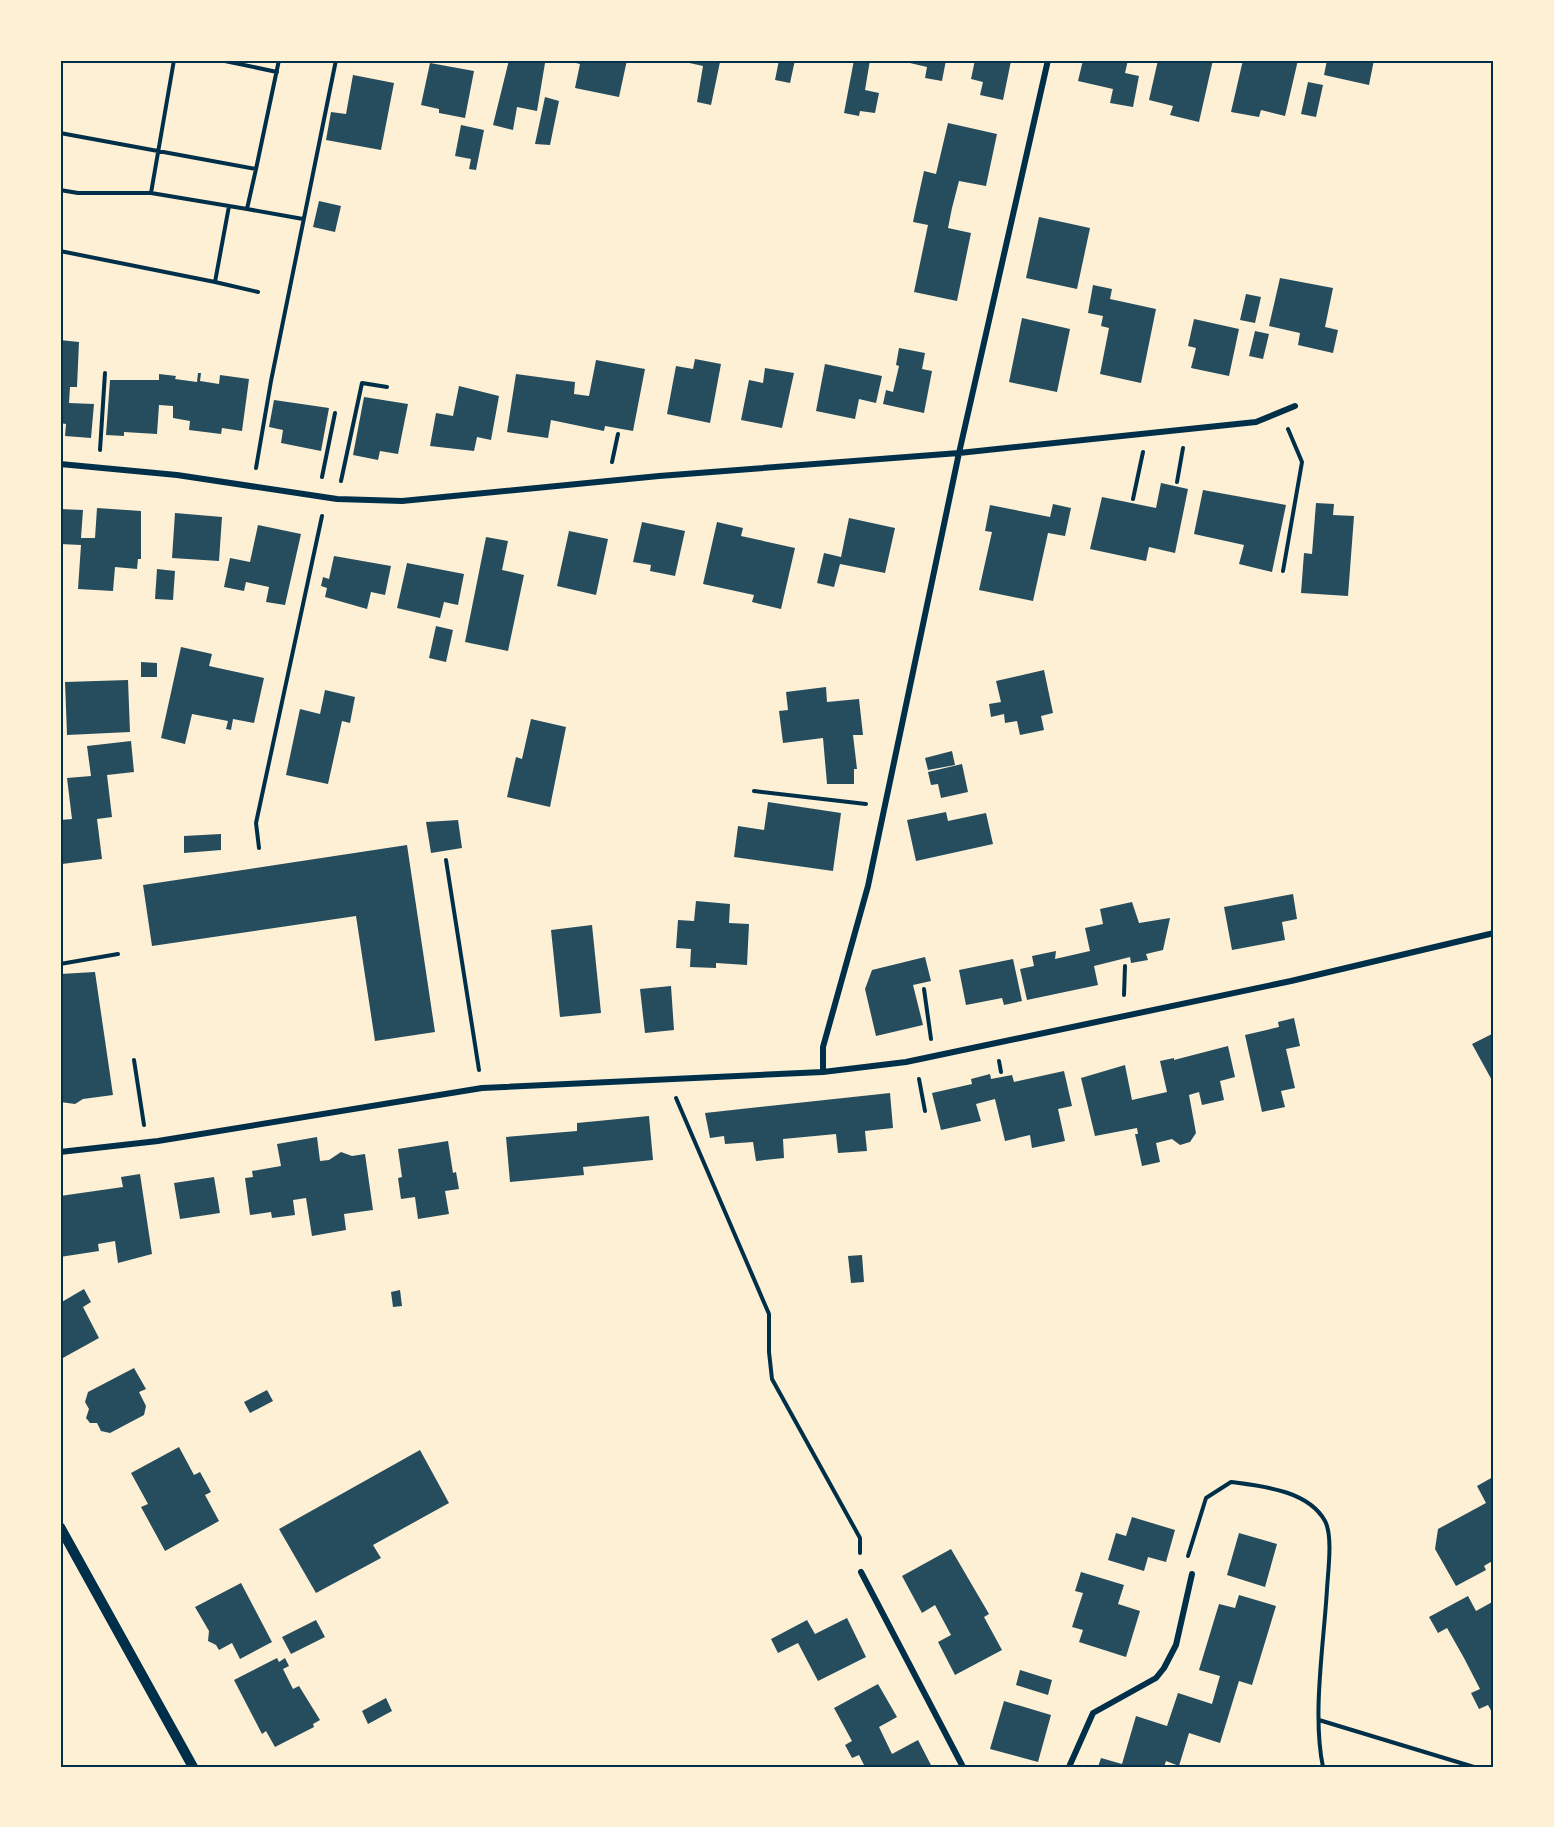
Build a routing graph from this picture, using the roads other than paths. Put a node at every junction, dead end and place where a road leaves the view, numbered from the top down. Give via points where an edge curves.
1 (1048, 60) edge
2 (1295, 406) dead end
3 (959, 453) junction
4 (60, 464) edge
5 (1494, 933) edge
6 (823, 1072) junction
7 (60, 1152) edge
8 (60, 1527) edge
9 (861, 1572) road end
10 (1192, 1574) road end
11 (193, 1767) edge
12 (963, 1767) edge
13 (1070, 1767) edge

1 - 3 street
2 - 3 street via 1256,422
3 - 4 street via 402,501 326,498 174,475
3 - 6 street via 868,886 823,1047
5 - 6 street via 1291,981 933,1057
6 - 7 street via 482,1088 158,1141
8 - 11 street
9 - 12 street
10 - 13 street via 1176,1645 1164,1668 1156,1678 1092,1713

